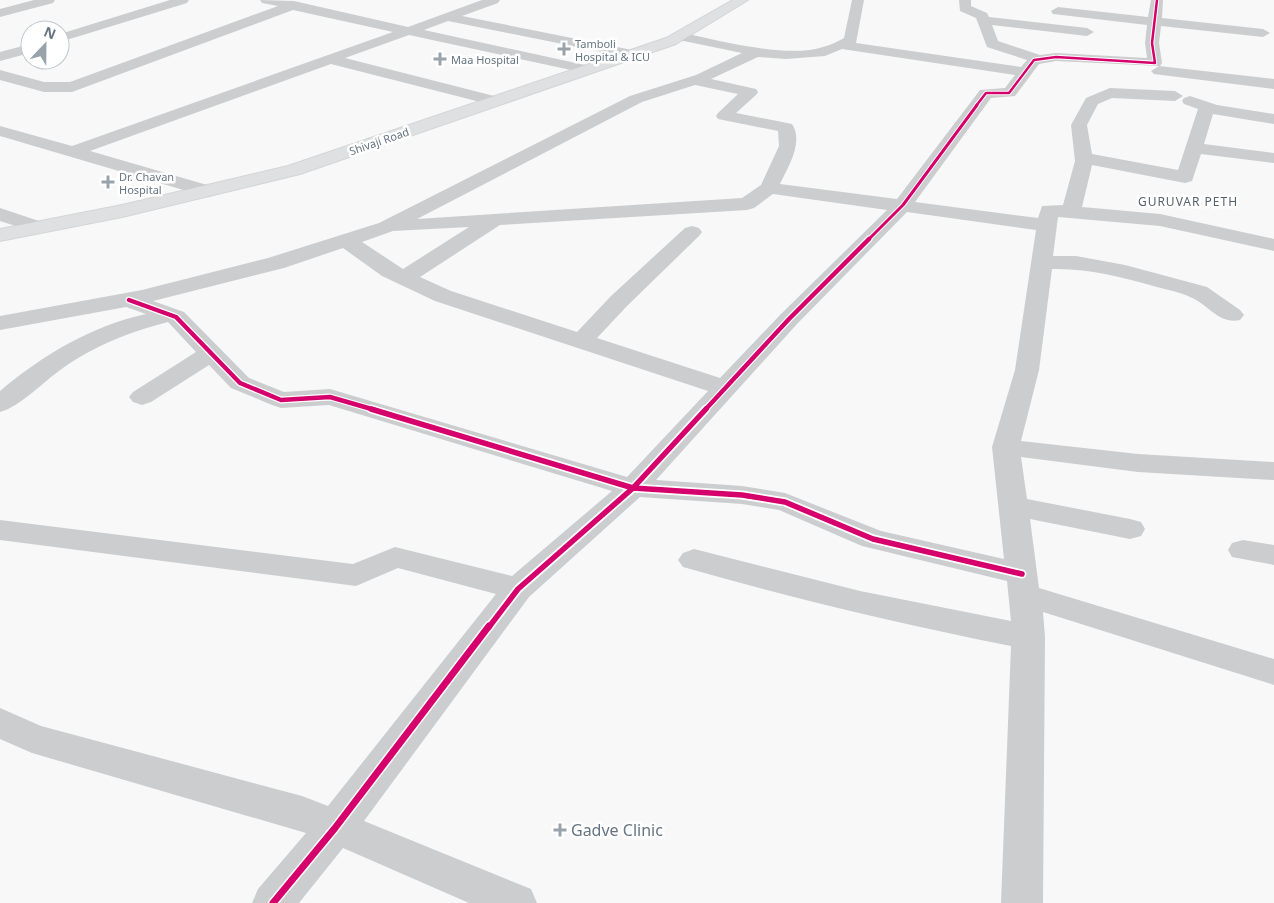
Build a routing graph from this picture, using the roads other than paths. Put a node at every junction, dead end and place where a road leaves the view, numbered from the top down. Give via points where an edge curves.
1 (49, 0) edge
2 (183, 0) edge
3 (266, 0) edge
4 (308, 0) edge
5 (493, 0) edge
6 (742, 0) edge
7 (858, 0) edge
8 (965, 0) edge
9 (292, 6) junction
10 (1058, 11) dead end
11 (0, 13) edge
12 (447, 17) junction
13 (983, 20) junction
14 (412, 30) junction
15 (1099, 33) dead end
16 (1263, 33) dead end
17 (70, 35) edge
18 (679, 36) junction
19 (1152, 38) edge
20 (842, 45) junction
21 (20, 51) edge
22 (756, 52) junction
23 (632, 54) junction
24 (0, 57) edge
25 (330, 59) junction
26 (1032, 66) junction
27 (585, 69) junction
28 (5, 79) edge
29 (694, 80) junction
30 (1274, 84) edge
31 (1175, 96) junction
32 (496, 100) junction
33 (1207, 106) junction
34 (1274, 119) edge
35 (0, 131) edge
36 (1195, 148) junction
37 (72, 152) junction
38 (1084, 158) junction
39 (1274, 158) edge
40 (769, 188) junction
41 (207, 190) junction
42 (903, 205) junction
43 (1071, 212) junction
44 (0, 214) edge
45 (494, 220) junction
46 (1047, 226) junction
47 (386, 227) junction
48 (38, 228) junction
49 (692, 232) dead end
50 (0, 235) edge
51 (346, 240) junction
52 (1274, 245) edge
53 (1042, 263) junction
54 (404, 278) junction
55 (129, 300) junction
56 (169, 314) junction
57 (1232, 315) dead end
58 (2, 319) edge
59 (582, 341) junction
60 (210, 354) junction
61 (725, 388) junction
62 (142, 397) dead end
63 (0, 404) edge
64 (1006, 447) junction
65 (1274, 471) edge
66 (633, 488) junction
67 (1013, 506) junction
68 (0, 530) edge
69 (1130, 530) dead end
70 (1243, 550) dead end
71 (1274, 555) edge
72 (694, 560) dead end
73 (1023, 584) junction
74 (518, 589) junction
75 (1028, 637) junction
76 (1274, 672) edge
77 (3, 728) edge
78 (335, 828) junction
79 (273, 903) edge
80 (516, 903) edge
81 (1022, 903) edge

1 - 11 street
2 - 17 street
3 - 9 street
4 - 9 street
5 - 12 street
6 - 18 main road, Shivaji Road
7 - 20 street via 850,40
8 - 13 street via 965,8 982,16
9 - 14 street
9 - 28 street via 72,87 52,88
10 - 19 street
12 - 14 street
12 - 23 street
13 - 15 street
13 - 26 street via 992,44
14 - 25 street
14 - 27 street
16 - 19 street
18 - 22 street
18 - 23 main road, Shivaji Road
19 - 26 street via 1056,56
19 - 30 street
19 - 31 street
20 - 22 street via 825,52 786,55
20 - 26 street
21 - 24 street
22 - 29 street
23 - 27 main road, Shivaji Road
25 - 32 street
25 - 37 street
26 - 42 street via 1009,93 986,93
27 - 32 main road, Shivaji Road
29 - 40 street via 750,92 724,116 786,128 788,146
29 - 47 street via 636,99
31 - 33 street
31 - 38 street via 1110,93 1092,101 1079,125
32 - 41 main road, Shivaji Road via 294,170
33 - 34 street
33 - 36 street
35 - 37 street
36 - 38 street via 1185,176
36 - 39 street
37 - 41 street
38 - 43 street
40 - 42 street
40 - 45 street via 747,204
41 - 48 main road, Shivaji Road
42 - 46 street
42 - 61 street
43 - 46 street via 1049,210
43 - 52 street via 1160,220
44 - 48 street
45 - 47 street
45 - 54 street
46 - 53 street
47 - 51 street
48 - 50 main road, Shivaji Road
49 - 59 street
51 - 54 street
51 - 55 street via 276,262
53 - 57 street via 1076,262 1125,271 1199,292
53 - 64 street via 1027,370
54 - 59 street via 443,296
55 - 56 street
55 - 58 street
56 - 60 street via 176,317
56 - 63 street via 113,330 42,371
59 - 61 street
60 - 62 street
60 - 66 street via 240,383 281,400 330,397
61 - 66 street
64 - 65 street via 1138,463
64 - 67 street
66 - 73 street via 742,495 785,502 873,539
66 - 74 street
67 - 69 street
67 - 73 street
68 - 74 street via 356,575 395,557
70 - 71 street
72 - 75 street via 902,613
73 - 75 street
73 - 76 street
74 - 78 street
75 - 81 street
77 - 78 street via 302,813
78 - 79 street
78 - 80 street

